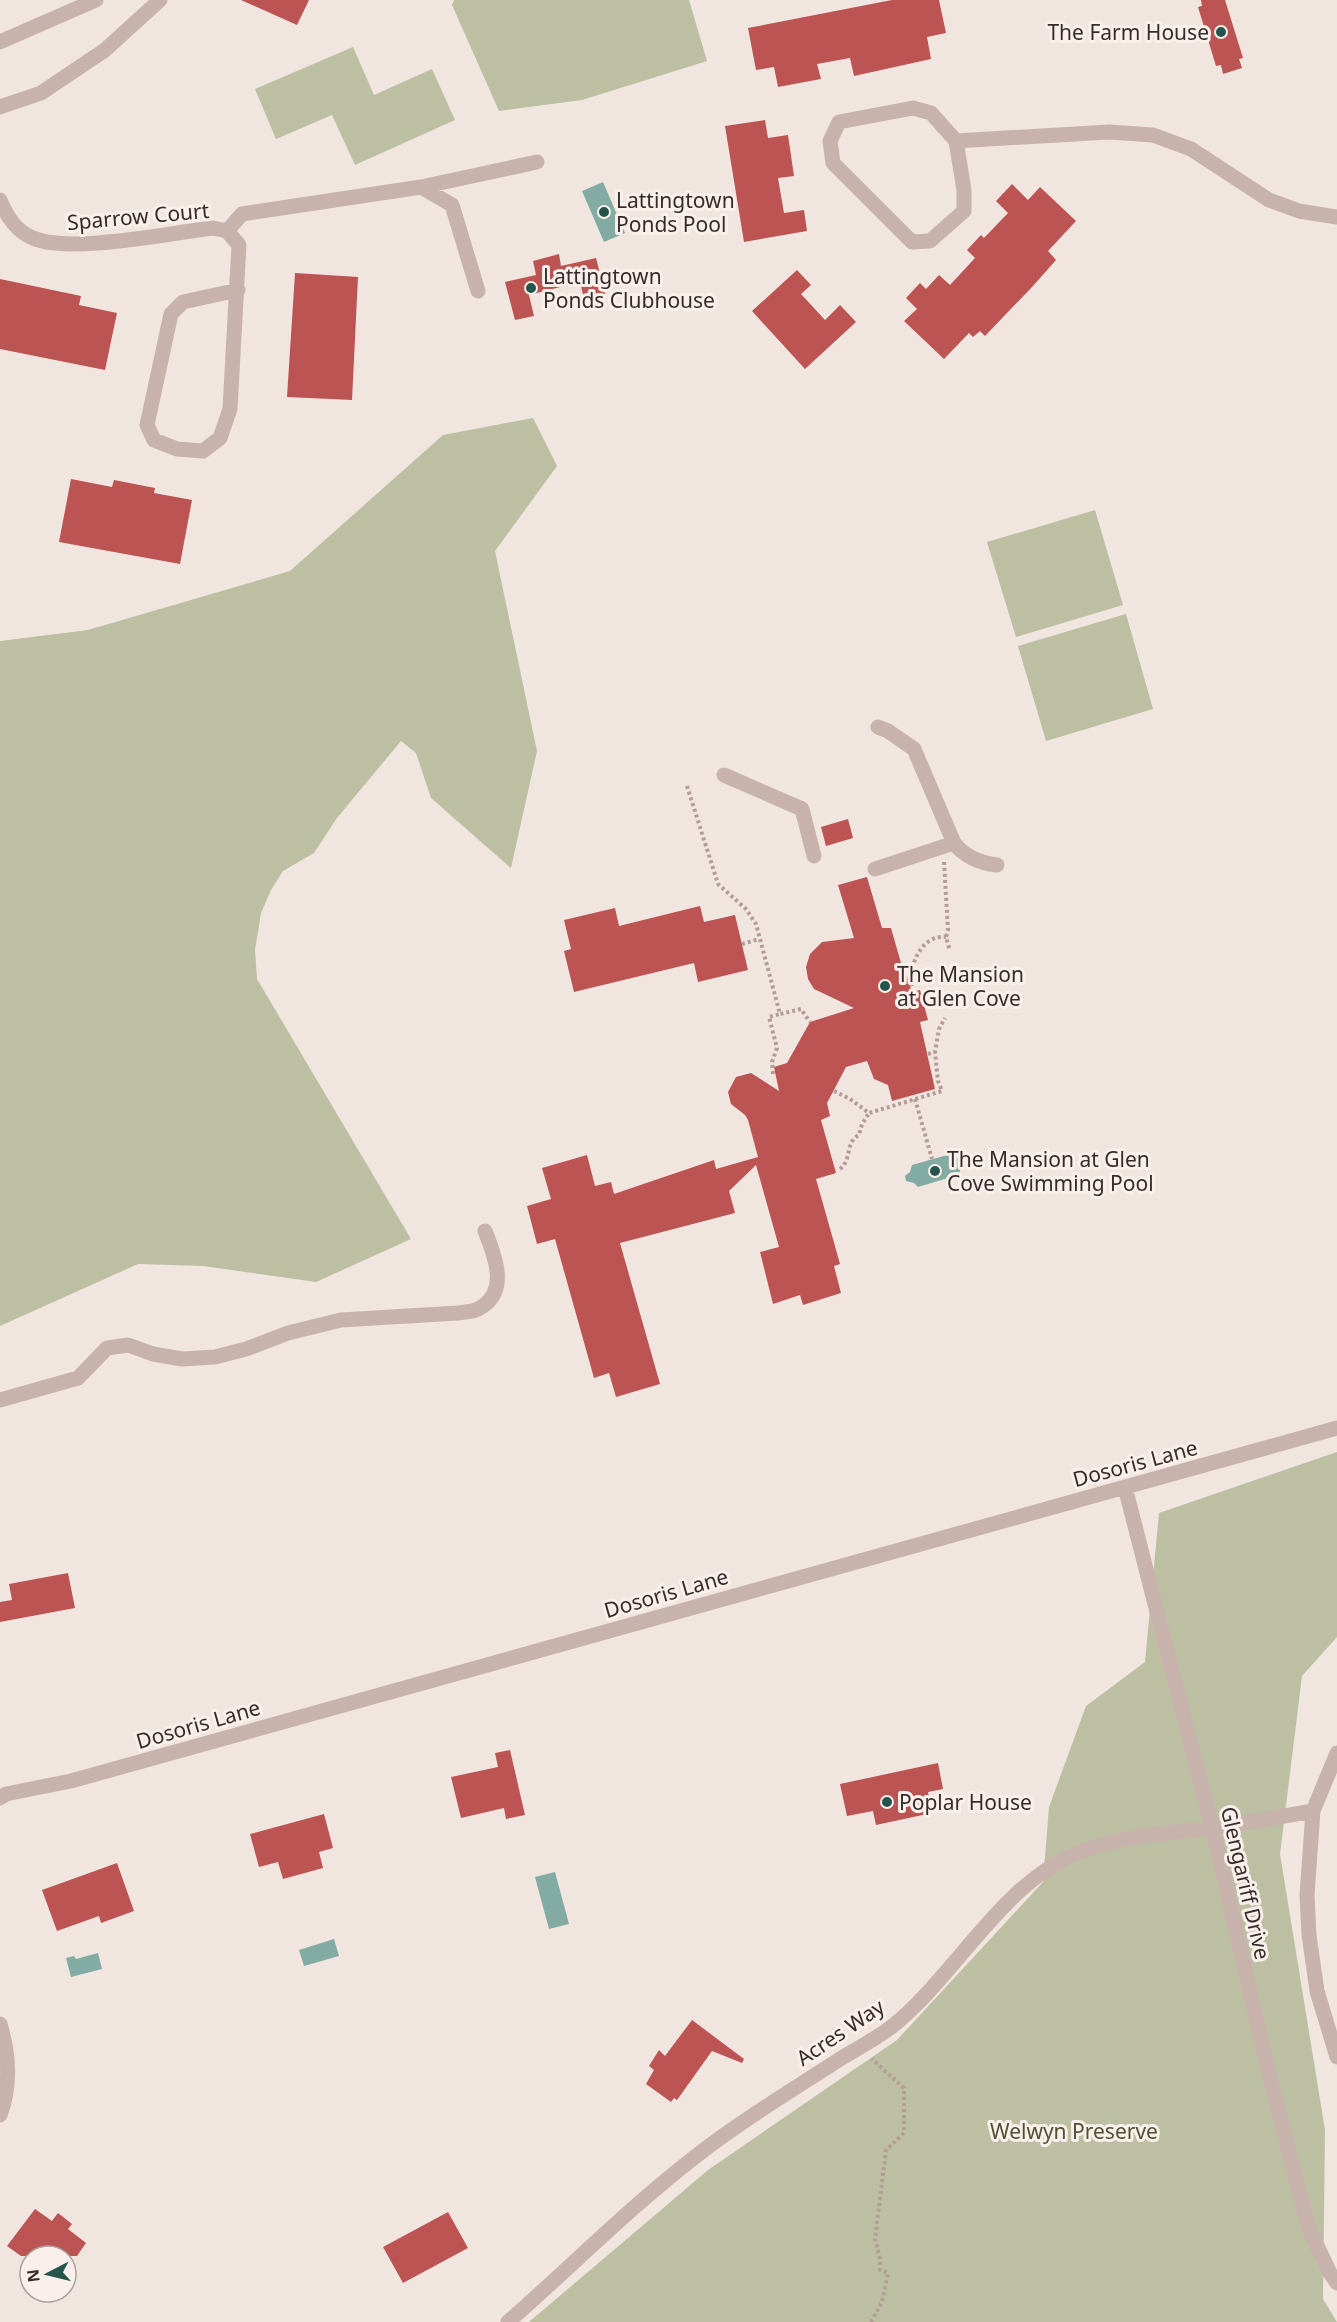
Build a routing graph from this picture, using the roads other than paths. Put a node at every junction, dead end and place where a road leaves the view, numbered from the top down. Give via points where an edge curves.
1 (96, 0) edge
2 (159, 0) edge
3 (0, 42) edge
4 (0, 107) edge
5 (956, 141) junction
6 (537, 162) dead end
7 (421, 187) junction
8 (0, 200) edge
9 (1337, 217) edge
10 (227, 231) junction
11 (238, 290) junction
12 (478, 291) dead end
13 (879, 727) dead end
14 (724, 775) dead end
15 (948, 844) junction
16 (814, 856) dead end
17 (997, 864) dead end
18 (875, 869) dead end
19 (485, 1231) dead end
20 (0, 1400) edge
21 (1337, 1428) edge
22 (1125, 1487) junction
23 (1337, 1753) edge
24 (2, 1795) edge
25 (1312, 1811) junction
26 (1212, 1827) junction
27 (0, 2024) edge
28 (1337, 2057) edge
29 (0, 2115) edge
30 (1337, 2283) edge
31 (508, 2322) edge

1 - 3 street
2 - 4 street via 105,51 41,93
5 - 5 street via 931,113 913,108 839,122 830,141 832,163 912,242 930,241 964,211
5 - 9 street via 1109,132 1153,135 1191,149 1269,200 1299,211
6 - 7 street, Sparrow Court
7 - 10 street, Sparrow Court via 242,214
7 - 12 street via 452,205
8 - 10 street, Sparrow Court via 4,211 30,238 57,245 213,228
10 - 11 street, Sparrow Court via 240,245
11 - 11 street, Sparrow Court via 230,410 220,438 203,451 177,449 154,440 147,425 171,314 183,302
13 - 15 street via 914,749
14 - 16 street via 802,808
15 - 17 street via 977,861
15 - 18 street
19 - 20 street via 496,1260 498,1281 490,1298 477,1309 340,1320 215,1357 182,1359 128,1345 107,1348 78,1378
21 - 22 street, Dosoris Lane
22 - 24 street, Dosoris Lane via 81,1778
22 - 26 street, Glengariff Drive
23 - 25 street
25 - 26 street, Acres Way
25 - 28 street via 1309,1935 1317,1991
26 - 30 street, Glengariff Drive via 1309,2229
26 - 31 street, Acres Way via 1095,1845 1034,1879 889,2028 705,2149
27 - 29 street via 9,2076

